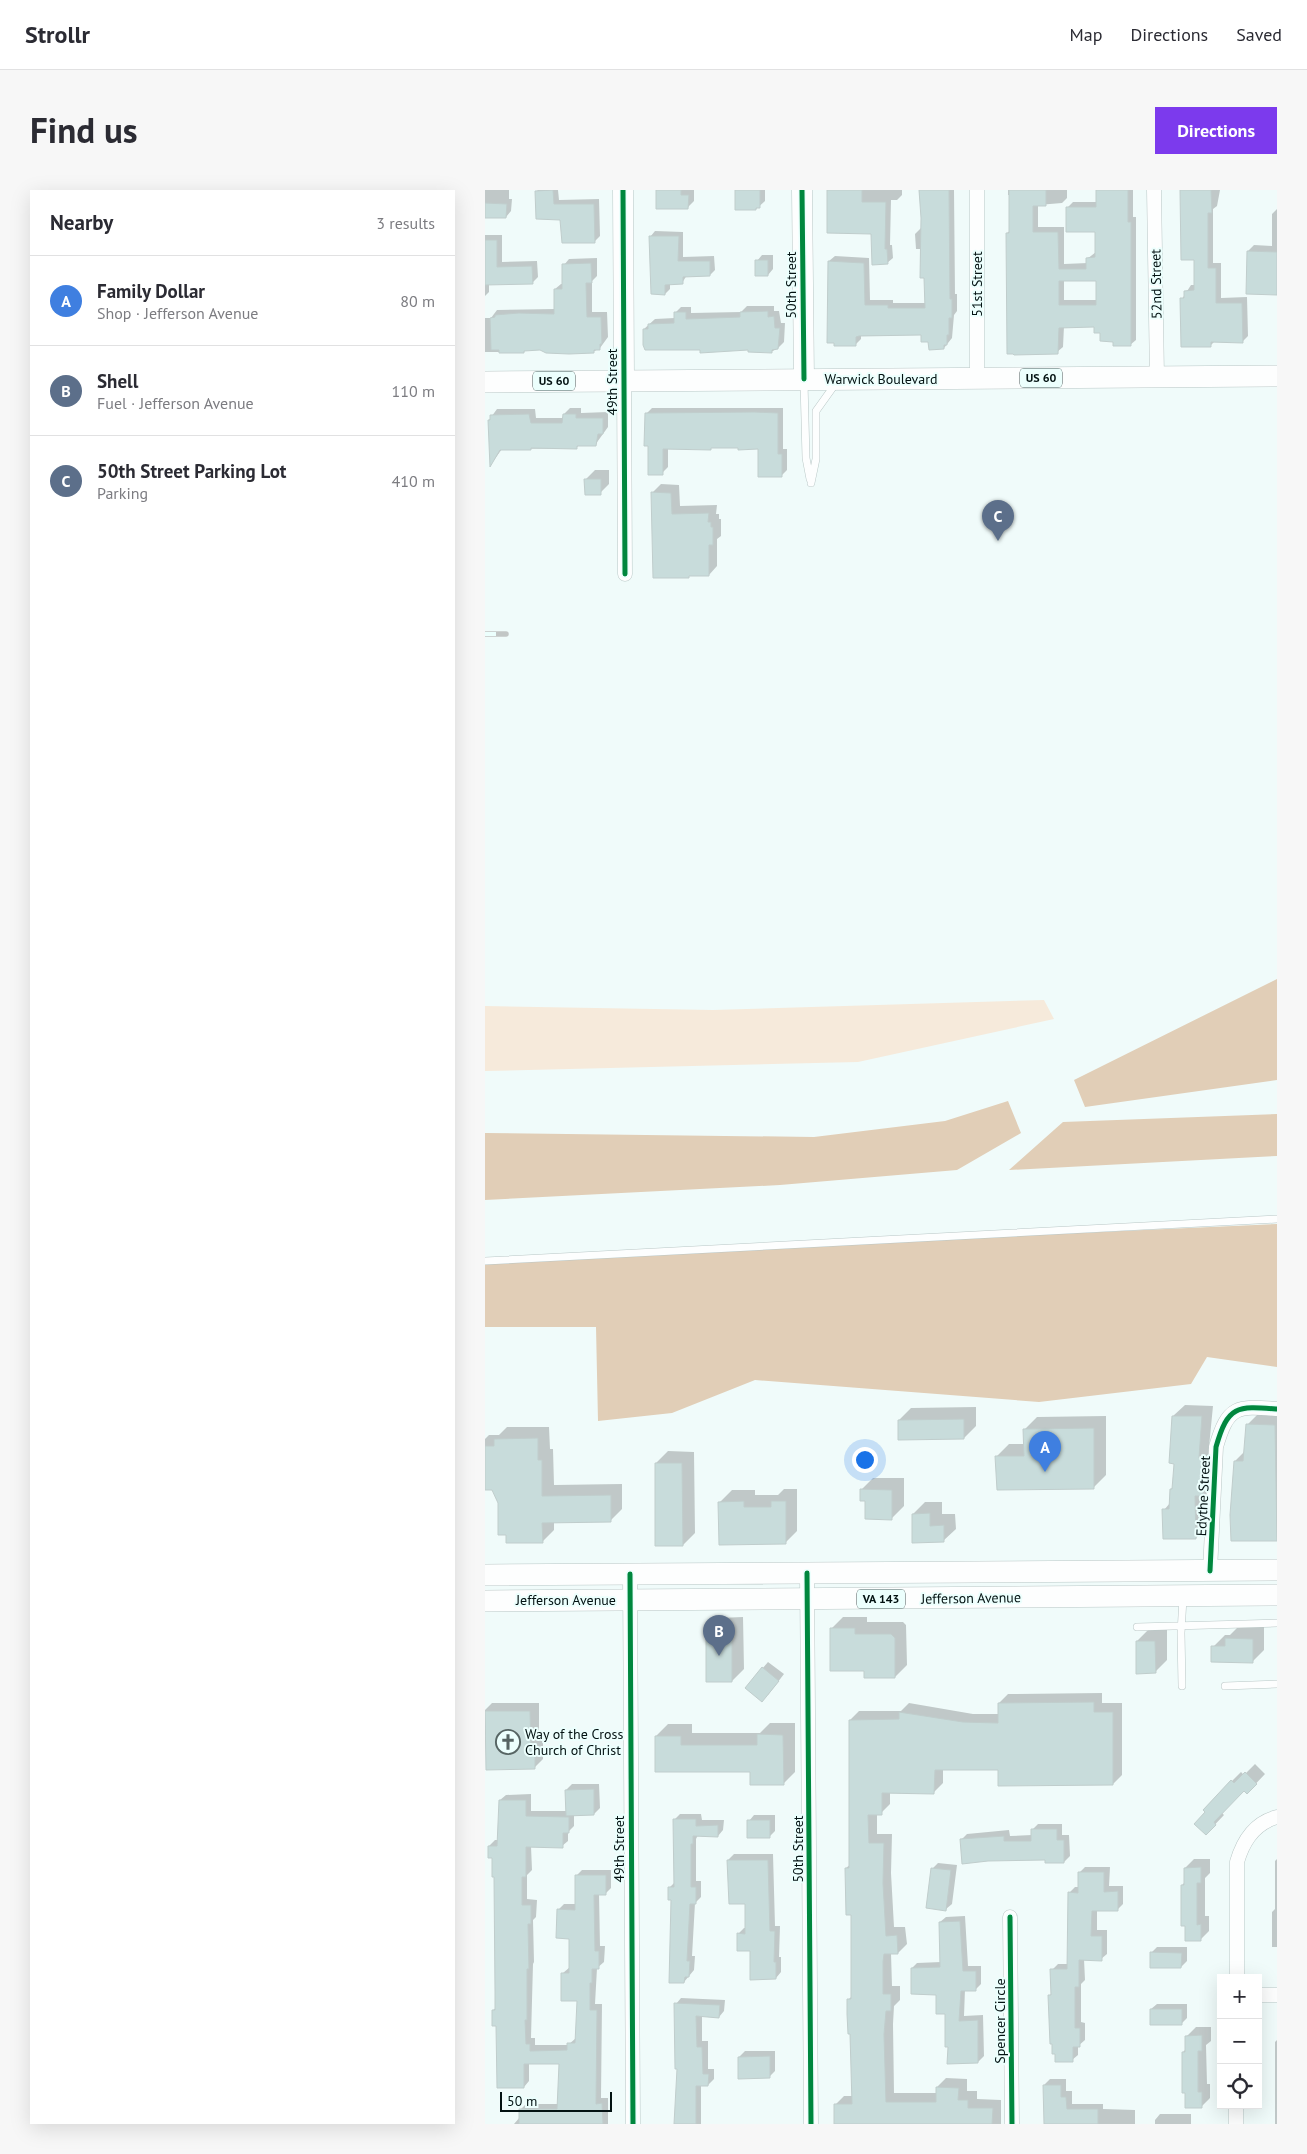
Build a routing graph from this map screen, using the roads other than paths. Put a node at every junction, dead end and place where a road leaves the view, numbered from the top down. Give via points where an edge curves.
1 (623, 190) edge
2 (802, 190) edge
3 (977, 190) edge
4 (1154, 190) edge
5 (1277, 376) edge
6 (1157, 377) junction
7 (977, 378) junction
8 (804, 379) junction
9 (838, 379) junction
10 (624, 380) junction
11 (485, 382) edge
12 (625, 574) dead end
13 (1277, 1219) edge
14 (485, 1261) edge
15 (1277, 1409) edge
16 (1277, 1570) edge
17 (1210, 1571) junction
18 (807, 1573) junction
19 (629, 1574) junction
20 (485, 1576) edge
21 (1106, 1584) junction
22 (1183, 1596) junction
23 (1277, 1596) edge
24 (807, 1599) junction
25 (629, 1600) junction
26 (485, 1601) edge
27 (1277, 1623) edge
28 (1181, 1626) junction
29 (1137, 1627) dead end
30 (1277, 1684) edge
31 (1182, 1686) dead end
32 (1225, 1686) dead end
33 (1277, 1817) edge
34 (1010, 1917) dead end
35 (1237, 1974) edge
36 (1262, 1995) edge
37 (1277, 1995) edge
38 (1236, 2109) edge
39 (633, 2124) edge
40 (811, 2124) edge
41 (1012, 2124) edge
42 (1236, 2124) edge

1 - 10 street, 49th Street
2 - 8 street, 50th Street
3 - 7 street, 51st Street
4 - 6 street, 52nd Street
5 - 6 main road, Warwick Boulevard / US 60
6 - 7 main road, Warwick Boulevard / US 60
7 - 9 main road, Warwick Boulevard / US 60
8 - 9 main road, Warwick Boulevard / US 60
8 - 9 lane, 50th Street via 806,458 811,483 816,459 816,411
8 - 10 main road, Warwick Boulevard / US 60
10 - 11 main road, Warwick Boulevard / US 60
10 - 12 street, 49th Street
13 - 14 lane
15 - 17 street, Edythe Street via 1254,1406 1236,1411 1227,1418 1221,1431 1217,1447
16 - 17 main road, Jefferson Avenue / VA 143
17 - 21 main road, Jefferson Avenue / VA 143
18 - 19 main road, Jefferson Avenue / VA 143
18 - 21 main road, Jefferson Avenue / VA 143
18 - 24 street, 50th Street
19 - 20 main road, Jefferson Avenue / VA 143
19 - 25 street, 49th Street
21 - 22 main road, Jefferson Avenue / VA 143
21 - 24 main road, Jefferson Avenue / VA 143
22 - 23 main road, Jefferson Avenue / VA 143
22 - 28 lane
24 - 25 main road, Jefferson Avenue / VA 143
24 - 40 street, 50th Street
25 - 26 main road, Jefferson Avenue / VA 143
25 - 39 street, 49th Street
27 - 28 lane
28 - 29 lane
28 - 31 lane
30 - 32 lane
33 - 35 street via 1254,1829 1241,1847 1237,1862
34 - 41 street, Spencer Circle
36 - 37 street
38 - 42 street

